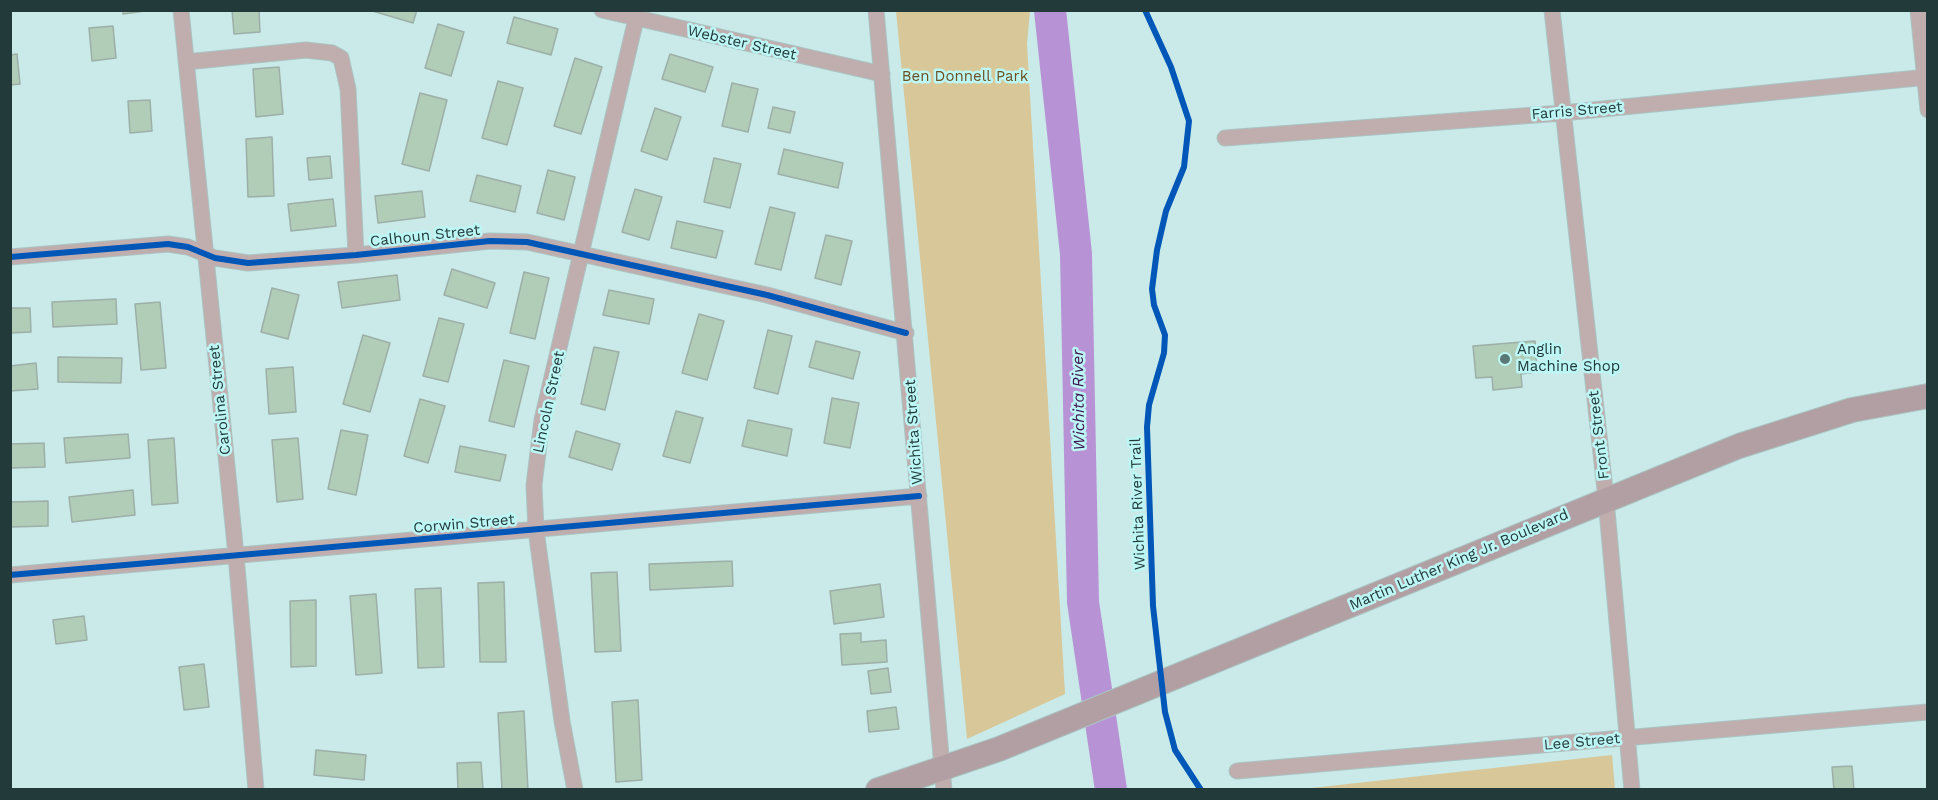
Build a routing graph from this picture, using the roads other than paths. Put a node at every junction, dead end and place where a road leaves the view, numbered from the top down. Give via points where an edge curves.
1 (181, 10) edge
2 (602, 10) edge
3 (876, 10) edge
4 (1552, 10) edge
5 (1918, 10) edge
6 (636, 19) junction
7 (186, 62) junction
8 (882, 74) junction
9 (1926, 77) edge
10 (1928, 110) edge
11 (1562, 113) junction
12 (1225, 138) dead end
13 (205, 252) junction
14 (583, 253) junction
15 (356, 255) junction
16 (10, 257) edge
17 (906, 333) junction
18 (1928, 396) edge
19 (919, 496) junction
20 (1606, 499) junction
21 (536, 530) junction
22 (236, 555) junction
23 (10, 575) edge
24 (1928, 712) edge
25 (1627, 738) junction
26 (1237, 771) dead end
27 (943, 779) edge
28 (256, 789) edge
29 (575, 789) edge
30 (878, 789) edge
31 (1632, 789) edge

1 - 7 street, Carolina Street
2 - 6 street, Webster Street
3 - 8 street, Wichita Street
4 - 11 street, Front Street
5 - 9 street
6 - 8 street, Webster Street
6 - 14 street, Lincoln Street
7 - 13 street, Carolina Street
7 - 15 street via 306,50 341,58 348,90
8 - 17 street, Wichita Street
9 - 10 street
9 - 11 street, Farris Street
11 - 12 street, Farris Street
11 - 20 street, Front Street
13 - 15 street, Calhoun Street via 215,258 248,263
13 - 16 street, Calhoun Street via 152,244
13 - 22 street, Carolina Street
14 - 15 street, Calhoun Street via 527,242 490,241
14 - 17 street, Calhoun Street via 639,269 767,295
14 - 21 street, Lincoln Street via 539,435 534,484
17 - 19 street, Wichita Street
18 - 20 main road, Martin Luther King Jr. Boulevard via 1852,410 1761,439
19 - 21 street, Corwin Street
19 - 27 street, Wichita Street
20 - 25 street, Front Street
20 - 27 main road, Martin Luther King Jr. Boulevard via 999,749
21 - 22 street, Corwin Street
21 - 29 street, Lincoln Street
22 - 23 street, Corwin Street
22 - 28 street, Carolina Street
24 - 25 street, Lee Street
25 - 26 street, Lee Street
25 - 31 street, Front Street
27 - 30 main road, Martin Luther King Jr. Boulevard

